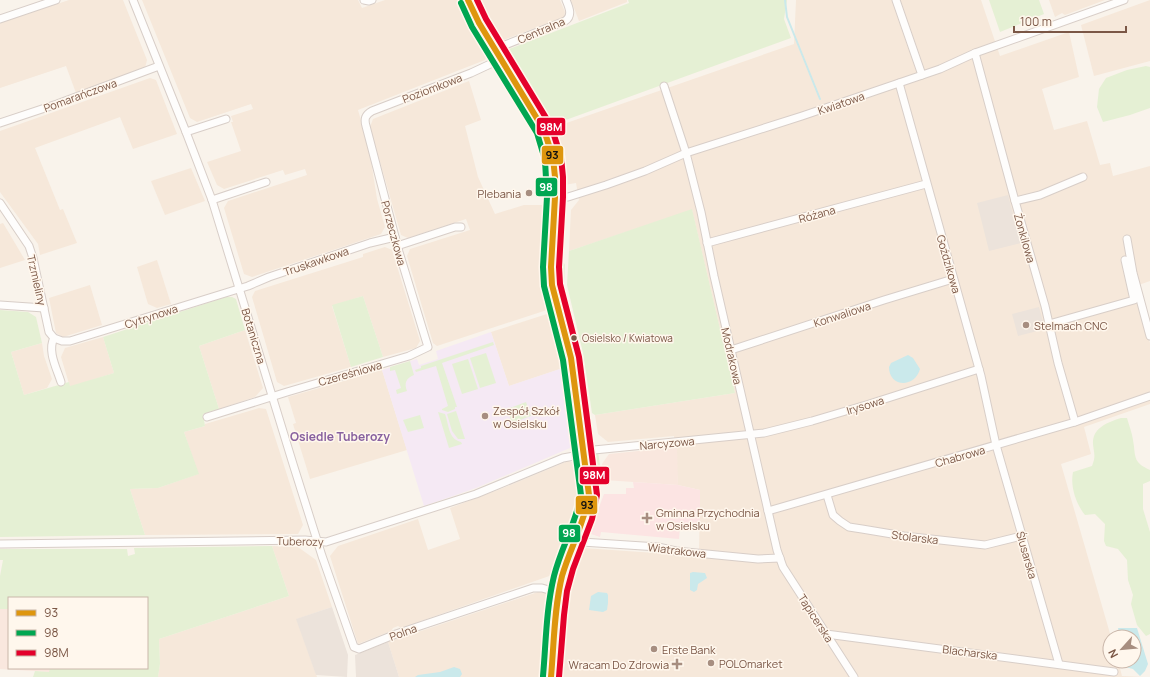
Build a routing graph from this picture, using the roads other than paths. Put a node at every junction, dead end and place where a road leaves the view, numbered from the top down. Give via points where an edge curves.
1 (56, 0) edge
2 (132, 0) edge
3 (364, 0) edge
4 (372, 0) edge
5 (468, 0) edge
6 (566, 0) edge
7 (896, 0) edge
8 (1124, 0) edge
9 (0, 19) edge
10 (495, 49) junction
11 (975, 53) junction
12 (501, 59) junction
13 (159, 66) junction
14 (922, 75) junction
15 (899, 83) junction
16 (664, 86) dead end
17 (365, 117) joint
18 (226, 119) dead end
19 (0, 123) edge
20 (186, 132) junction
21 (686, 153) junction
22 (1083, 177) dead end
23 (266, 182) dead end
24 (926, 184) junction
25 (555, 197) junction
26 (212, 200) junction
27 (1015, 201) junction
28 (0, 203) edge
29 (461, 227) dead end
30 (395, 236) junction
31 (1126, 239) dead end
32 (707, 243) junction
33 (397, 246) junction
34 (1125, 260) dead end
35 (953, 279) junction
36 (239, 288) junction
37 (0, 305) edge
38 (44, 308) junction
39 (1049, 324) junction
40 (1150, 336) edge
41 (54, 338) junction
42 (428, 347) joint
43 (731, 350) junction
44 (979, 369) junction
45 (61, 382) dead end
46 (1150, 396) edge
47 (272, 397) junction
48 (207, 417) dead end
49 (1075, 422) junction
50 (750, 434) junction
51 (996, 445) junction
52 (584, 453) junction
53 (827, 495) junction
54 (768, 511) junction
55 (1022, 536) junction
56 (575, 540) junction
57 (318, 542) junction
58 (0, 544) edge
59 (780, 558) junction
60 (559, 593) junction
61 (826, 634) junction
62 (1059, 664) junction
63 (1114, 672) dead end
64 (551, 677) edge
65 (854, 677) edge

1 - 9 street
2 - 13 street, Botaniczna
3 - 4 street
5 - 10 street
6 - 10 street, Centralna via 570,12 568,19
7 - 14 street
8 - 11 street, Kwiatowa
10 - 12 street
11 - 14 street, Kwiatowa
11 - 27 street, Żonkilowa
12 - 17 street, Poziomkowa via 372,111
12 - 25 street via 547,137 554,168
13 - 19 street, Pomarańczowa
13 - 20 street, Botaniczna
14 - 15 street, Kwiatowa
15 - 21 street, Kwiatowa
15 - 24 street, Goździkowa
16 - 21 street, Modrakowa
17 - 30 street, Porzeczkowa
18 - 20 street
20 - 26 street, Botaniczna
21 - 25 street, Kwiatowa via 606,185 568,197
21 - 32 street, Modrakowa
22 - 27 street via 1040,195
23 - 26 street
24 - 32 street, Różana
24 - 35 street, Goździkowa
25 - 52 street via 552,285 571,358
26 - 36 street, Botaniczna
27 - 39 street, Żonkilowa
28 - 38 street, Trzmieliny via 34,258
29 - 33 street
30 - 33 street, Porzeczkowa
30 - 36 street, Truskawkowa
31 - 40 street
32 - 43 street, Modrakowa
33 - 42 street, Porzeczkowa
34 - 39 street via 1134,300
35 - 43 street, Konwaliowa
35 - 44 street, Goździkowa
36 - 41 street, Cytrynowa via 70,341
36 - 47 street, Botaniczna
37 - 38 street
38 - 41 street, Trzmieliny via 49,332
39 - 49 street, Żonkilowa
41 - 45 street, Trzmieliny via 51,350
42 - 47 street, Czereśniowa via 405,357
43 - 50 street, Modrakowa
44 - 50 street, Irysowa via 818,419 764,433
44 - 51 street, Goździkowa
46 - 49 street, Chabrowa
47 - 48 street, Czereśniowa
47 - 57 street, Botaniczna
49 - 51 street, Chabrowa
50 - 52 street, Narcyzowa
50 - 54 street, Modrakowa
51 - 53 street, Chabrowa
51 - 55 street, Ślusarska
52 - 56 street via 589,495
52 - 57 street, Tuberozy via 563,458 482,492 328,542
53 - 54 street, Chabrowa
53 - 55 street, Stolarska via 833,515 849,527 985,545
54 - 59 street, Modrakowa
55 - 62 street, Ślusarska
56 - 59 street, Wiatrakowa via 758,559
56 - 60 street via 562,576
57 - 58 street, Tuberozy via 305,540
57 - 60 street, Polna via 352,644 359,649 533,588
59 - 61 street, Tapicerska via 783,567
60 - 64 street
61 - 62 street, Blacharska
61 - 65 street, Tapicerska
62 - 63 street, Blacharska

